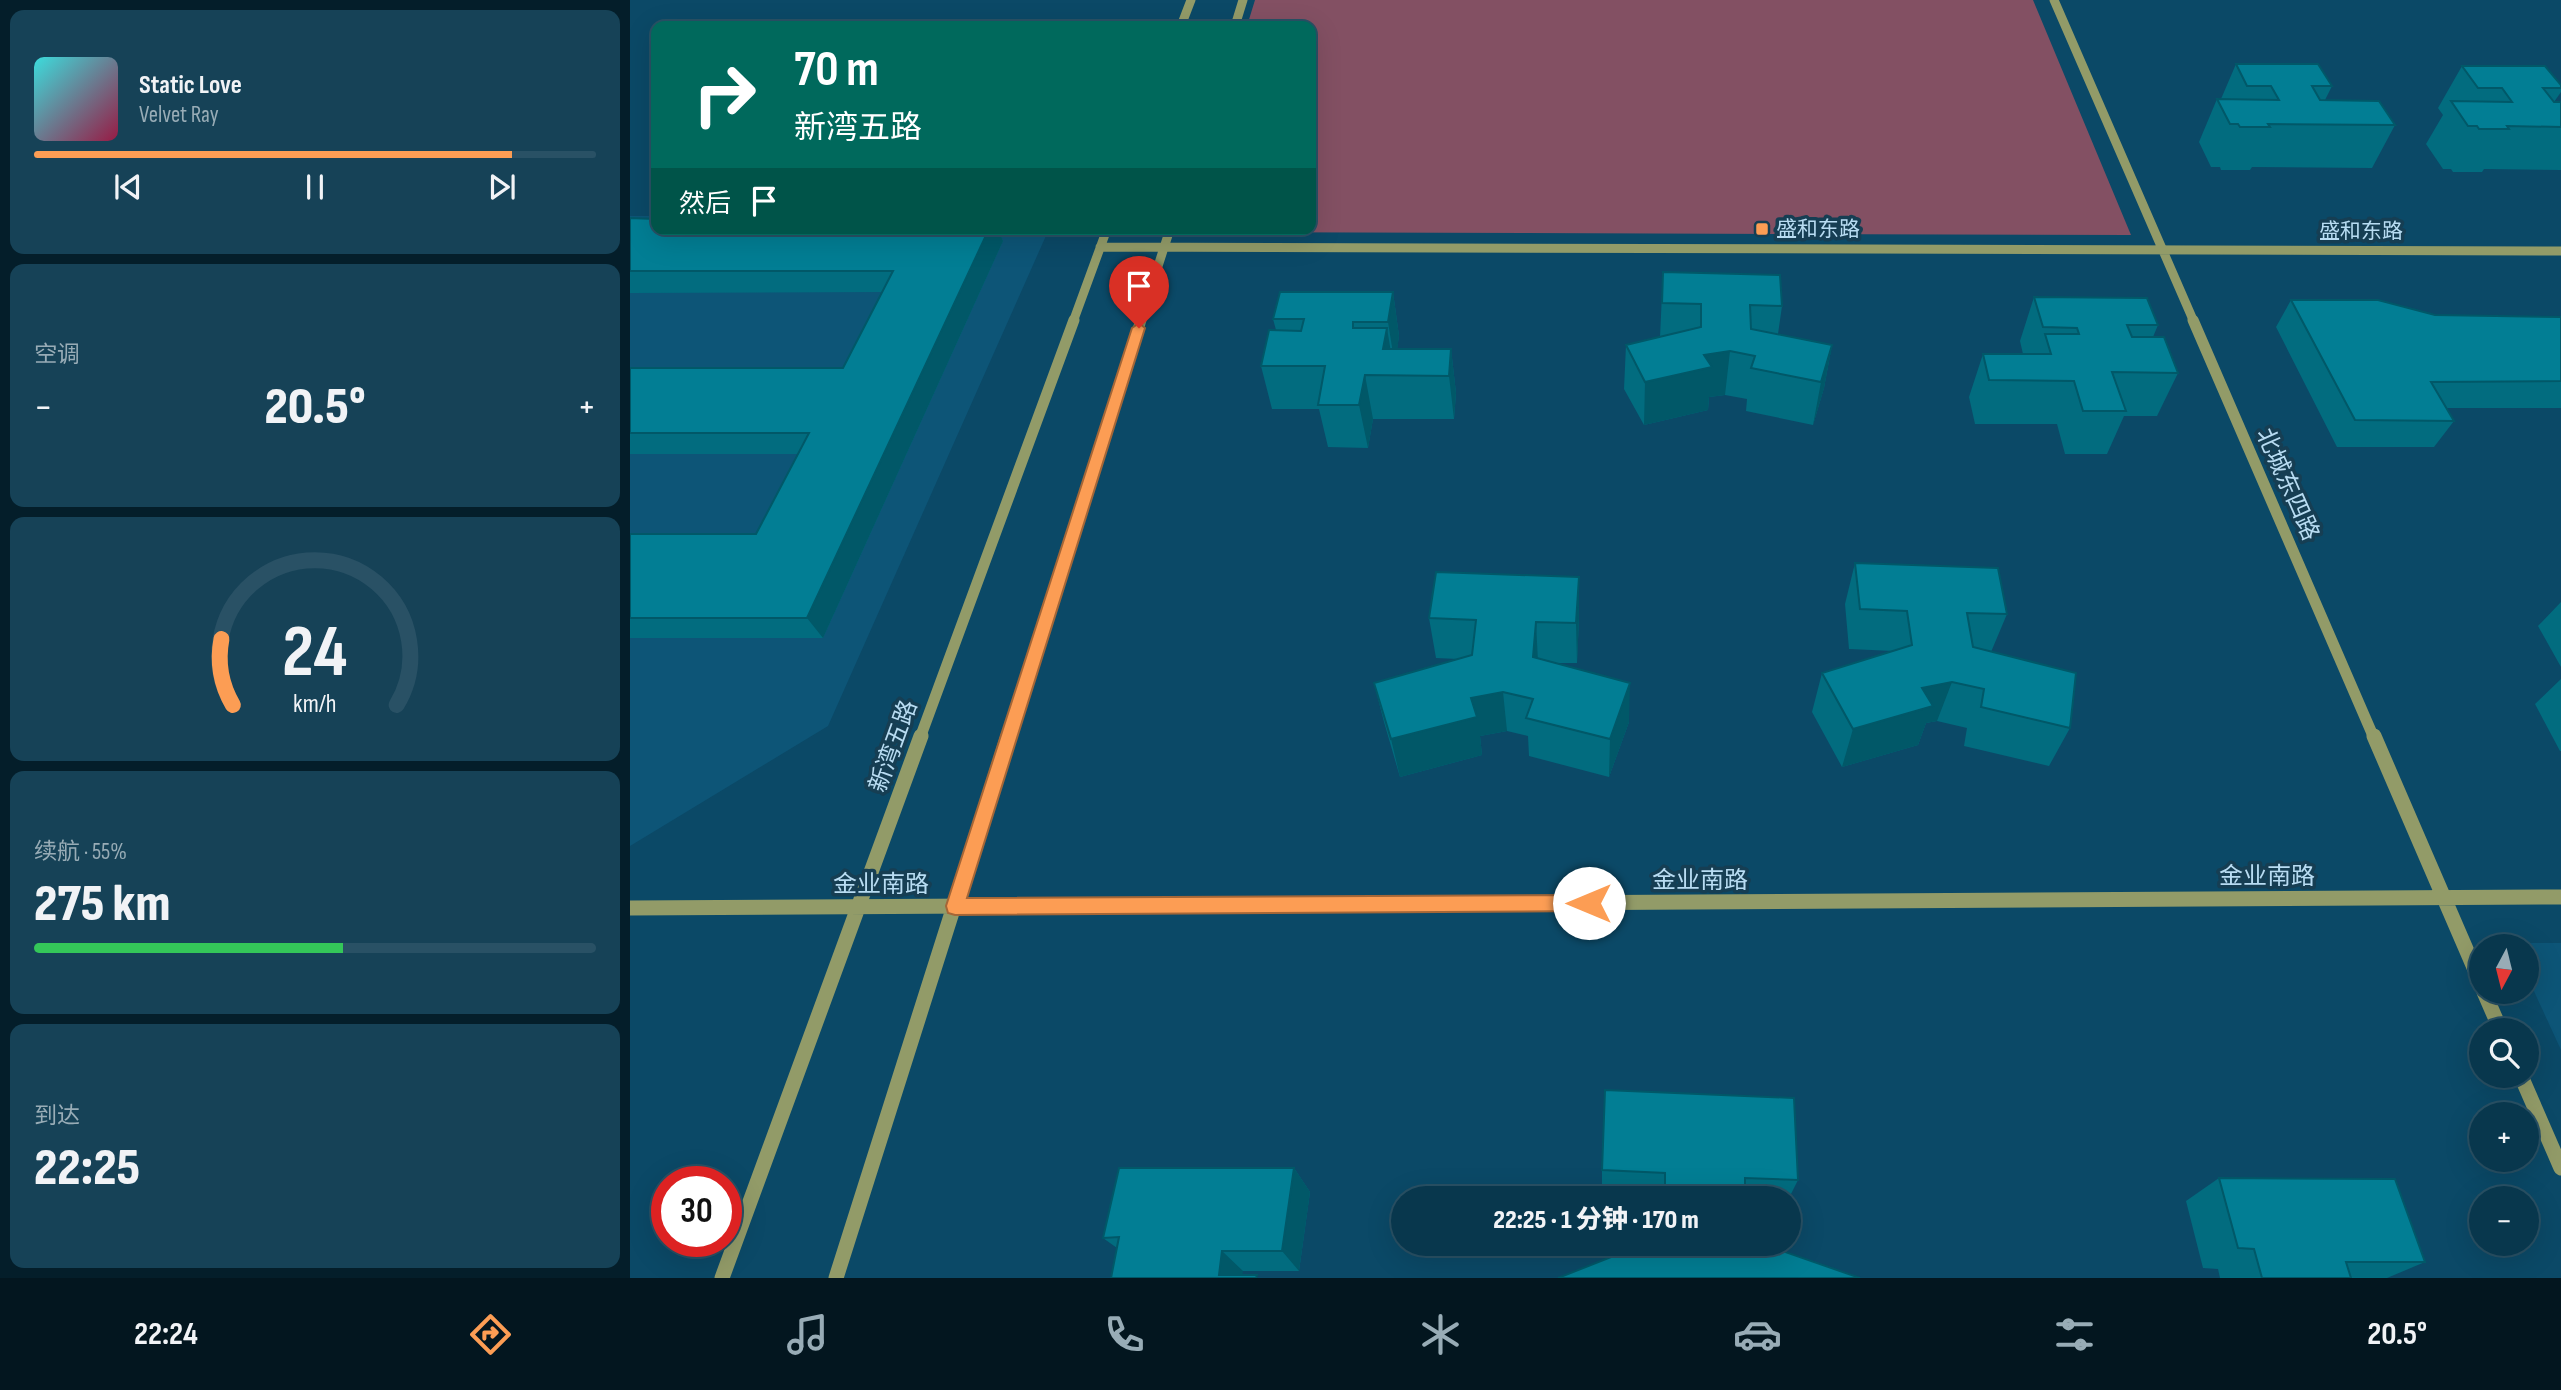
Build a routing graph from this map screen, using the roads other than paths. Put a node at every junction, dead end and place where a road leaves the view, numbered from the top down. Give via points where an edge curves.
1 (1191, 0) edge
2 (1243, 0) edge
3 (2054, 0) edge
4 (1183, 21) edge
5 (1237, 21) edge
6 (1105, 235) edge
7 (1168, 235) edge
8 (1100, 247) junction
9 (1164, 249) junction
10 (2161, 250) junction
11 (2561, 251) edge
12 (2561, 897) edge
13 (2443, 898) junction
14 (955, 906) junction
15 (858, 907) junction
16 (630, 908) edge
17 (2469, 957) edge
18 (2526, 1088) edge
19 (2561, 1168) edge
20 (722, 1278) edge
21 (836, 1278) edge

1 - 4 street
2 - 5 street
3 - 10 street, 北城东四路
6 - 8 street, 新湾五路
7 - 9 street
8 - 9 street, 盛和东路
8 - 15 street, 新湾五路
9 - 10 street, 盛和东路
9 - 14 street
10 - 11 street, 盛和东路
10 - 13 street, 北城东四路
12 - 13 street, 金业南路
13 - 14 street, 金业南路
13 - 17 street, 北城东四路
14 - 15 street, 金业南路
14 - 21 street
15 - 16 street, 金业南路
15 - 20 street, 新湾五路
18 - 19 street

